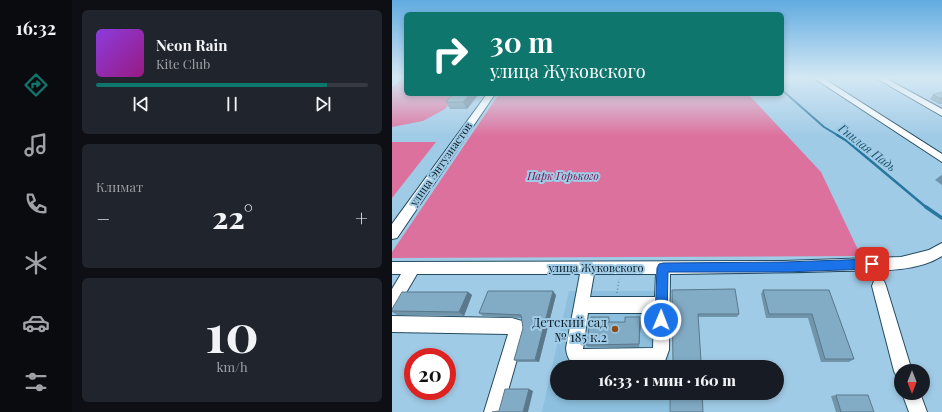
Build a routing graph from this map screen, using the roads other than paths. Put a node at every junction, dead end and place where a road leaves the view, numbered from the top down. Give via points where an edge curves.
1 (489, 97) edge
2 (847, 97) edge
3 (914, 97) edge
4 (942, 113) edge
5 (942, 160) edge
6 (392, 234) edge
7 (942, 249) edge
8 (392, 268) edge
9 (413, 268) junction
10 (588, 268) junction
11 (663, 268) junction
12 (879, 286) dead end
13 (392, 303) edge
14 (581, 305) junction
15 (661, 305) junction
16 (392, 324) edge
17 (901, 364) edge
18 (914, 400) edge
19 (493, 412) edge
20 (918, 412) edge

1 - 6 street, улица Энтузиастов
2 - 5 street
3 - 4 street
7 - 11 street, улица Жуковского via 932,255 901,263
8 - 9 street, улица Жуковского
9 - 10 street, улица Жуковского
9 - 13 street
10 - 11 street, улица Жуковского
10 - 14 street
11 - 15 street
12 - 17 street
14 - 15 street
14 - 15 street via 574,348 579,358 656,357 661,350
16 - 19 street via 516,327
18 - 20 street

